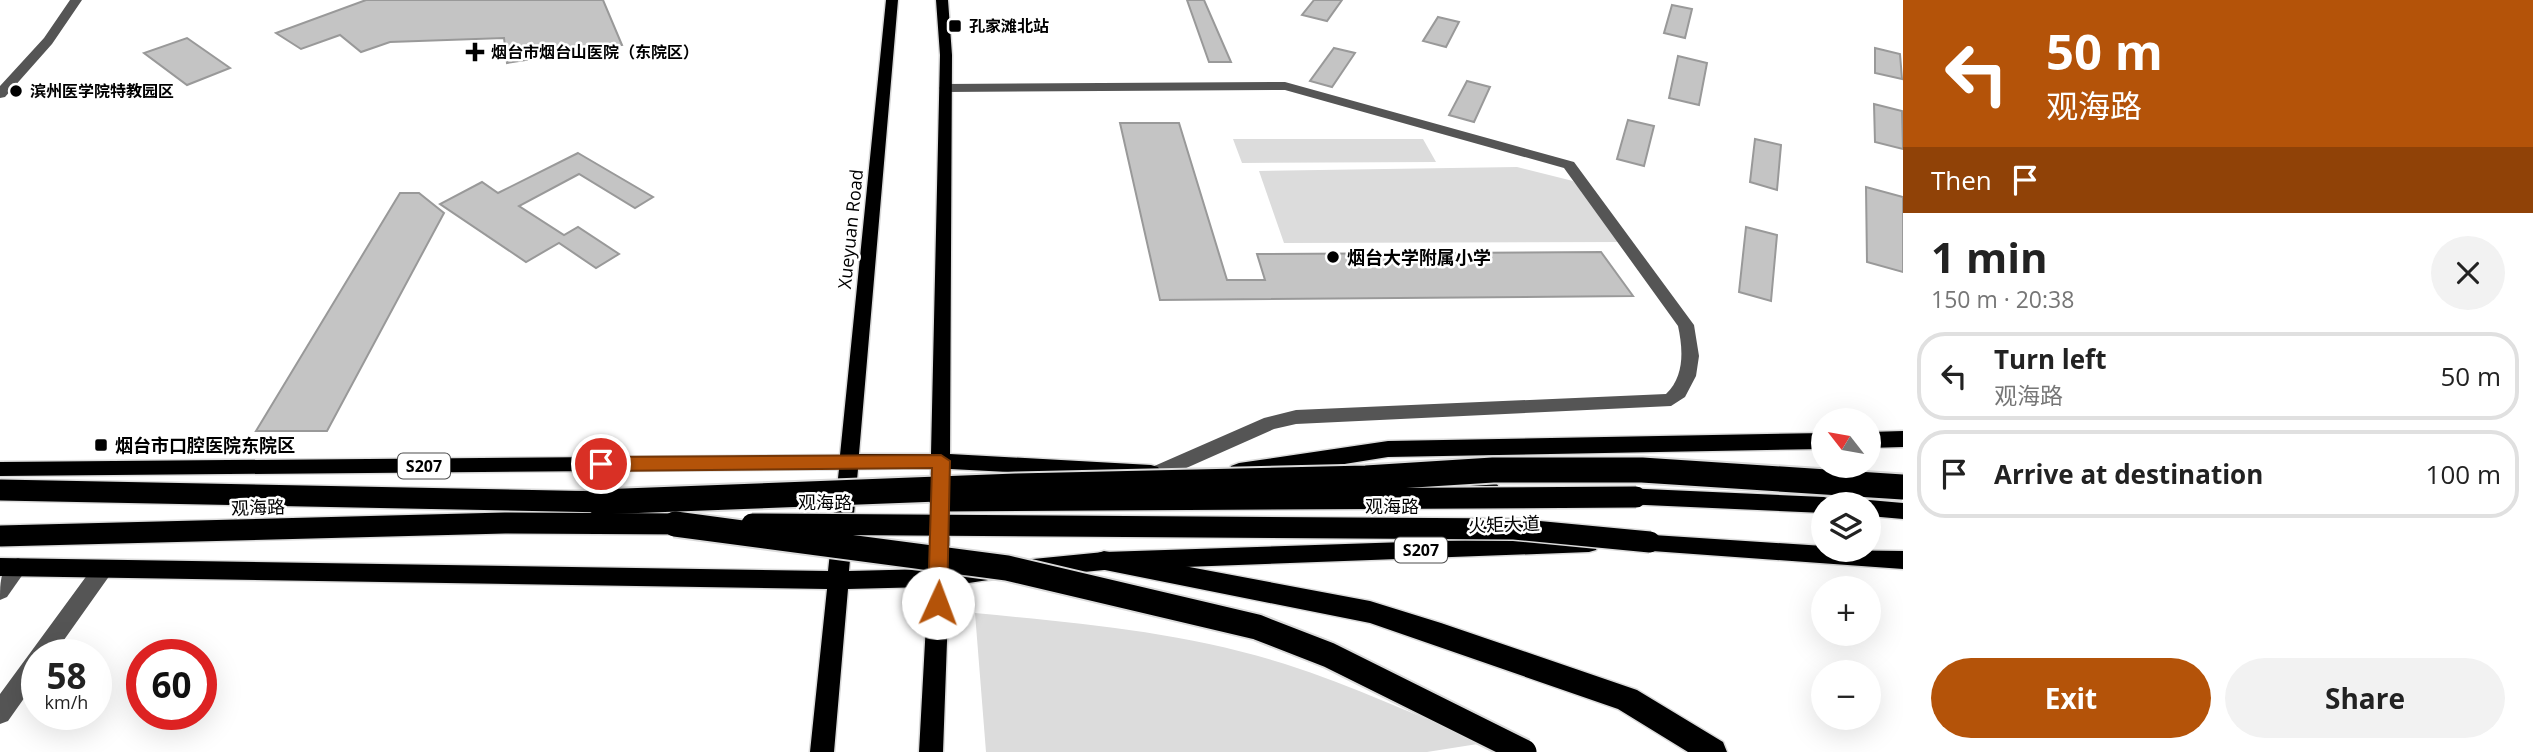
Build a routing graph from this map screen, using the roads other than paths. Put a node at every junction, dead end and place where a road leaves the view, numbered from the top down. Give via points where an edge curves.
1 (76, 0) edge
2 (892, 0) edge
3 (942, 0) edge
4 (945, 88) junction
5 (0, 94) edge
6 (1881, 440) edge
7 (1900, 440) edge
8 (1811, 441) edge
9 (941, 461) junction
10 (847, 462) junction
11 (0, 469) edge
12 (1159, 472) junction
13 (1227, 474) junction
14 (1903, 487) edge
15 (0, 491) edge
16 (1636, 497) junction
17 (598, 502) junction
18 (1811, 504) edge
19 (1881, 509) edge
20 (1903, 510) edge
21 (675, 524) junction
22 (0, 536) edge
23 (1650, 542) junction
24 (1903, 560) edge
25 (1104, 561) junction
26 (9, 567) edge
27 (103, 569) junction
28 (939, 578) junction
29 (837, 580) junction
30 (0, 591) edge
31 (53, 639) edge
32 (21, 684) edge
33 (0, 713) edge
34 (822, 752) edge
35 (931, 752) edge
36 (1524, 752) edge
37 (1713, 752) edge

1 - 5 street via 48,41
2 - 10 main road, Xueyuan Road
3 - 4 main road
4 - 9 main road
4 - 12 street via 1285,86 1569,165 1686,325 1692,348 1683,391 1671,400 1296,417 1270,423
6 - 7 highway
8 - 13 highway via 1388,449
9 - 10 main road, S207
9 - 12 main road, 火矩大道 / S207
9 - 28 main road
10 - 11 main road, S207
10 - 29 main road, Xueyuan Road
12 - 13 main road, 火矩大道 / S207
13 - 16 main road, 火矩大道 / S207
14 - 17 highway, bridge via 1642,470 1507,470
15 - 17 main road, 观海路, bridge
16 - 17 main road, 观海路, bridge
16 - 18 main road, 火矩大道 / S207
19 - 20 main road
21 - 22 main road, 观海路, bridge via 505,523
21 - 23 main road, 观海路, bridge via 1514,529
21 - 36 highway, bridge via 1007,568 1244,624 1329,655
23 - 24 main road, 火矩大道 / S207
23 - 25 main road, 火矩大道 / S207
25 - 28 main road, 火矩大道 / S207
25 - 37 highway via 1370,612 1441,634 1627,699
26 - 27 main road, S207
26 - 30 street
27 - 29 main road, S207
27 - 31 street
28 - 29 main road, S207
28 - 35 main road
29 - 34 main road, Xueyuan Road
32 - 33 street

